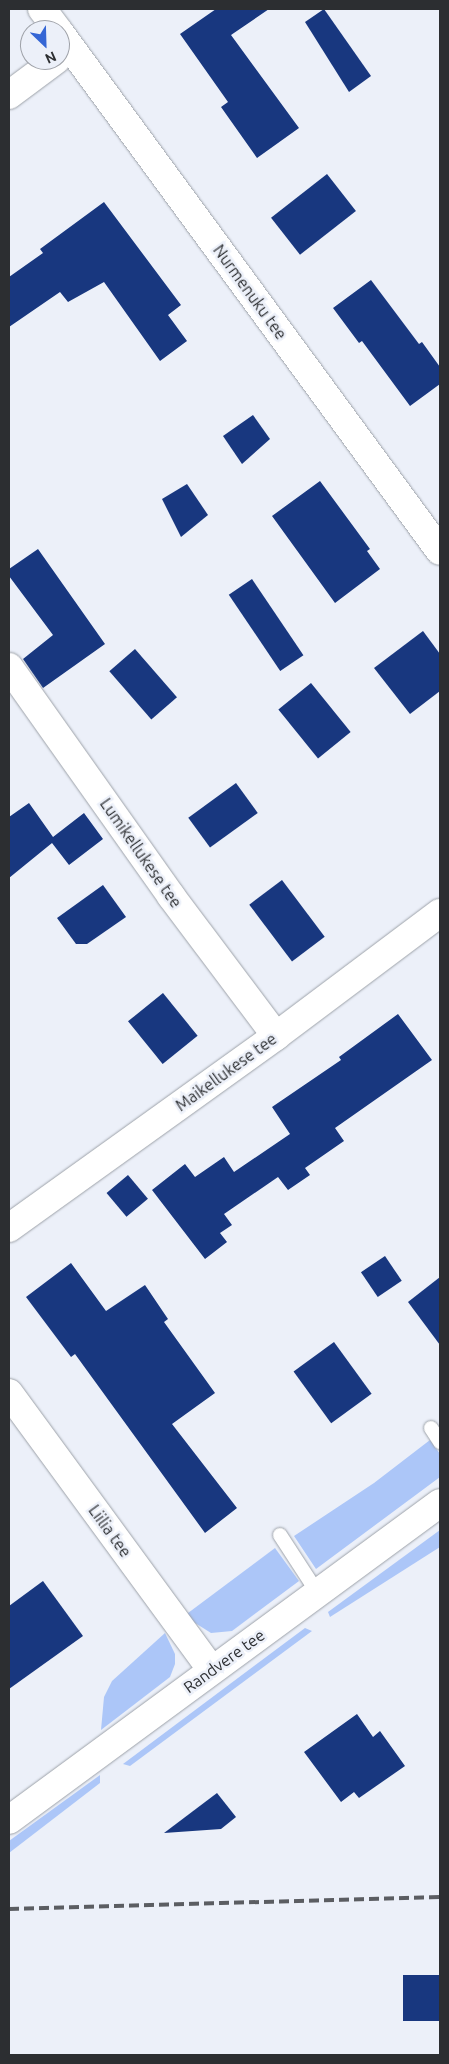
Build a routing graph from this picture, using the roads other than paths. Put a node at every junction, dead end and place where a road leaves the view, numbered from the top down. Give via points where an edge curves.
1 (70, 58) edge
2 (36, 70) edge
3 (9, 95) edge
4 (440, 551) edge
5 (9, 667) edge
6 (440, 913) edge
7 (276, 1036) junction
8 (9, 1228) edge
9 (9, 1393) edge
10 (431, 1428) dead end
11 (440, 1442) edge
12 (440, 1503) edge
13 (280, 1535) dead end
14 (317, 1592) junction
15 (212, 1670) junction
16 (9, 1820) edge

1 - 4 street, Nurmenuku tee
2 - 3 street
5 - 7 street, Lumikellukese tee via 171,896
6 - 7 street, Maikellukese tee
7 - 8 street, Maikellukese tee
9 - 15 street, Liilia tee
10 - 11 lane
12 - 14 street, Randvere tee
13 - 14 lane
14 - 15 street, Randvere tee
15 - 16 street, Randvere tee

